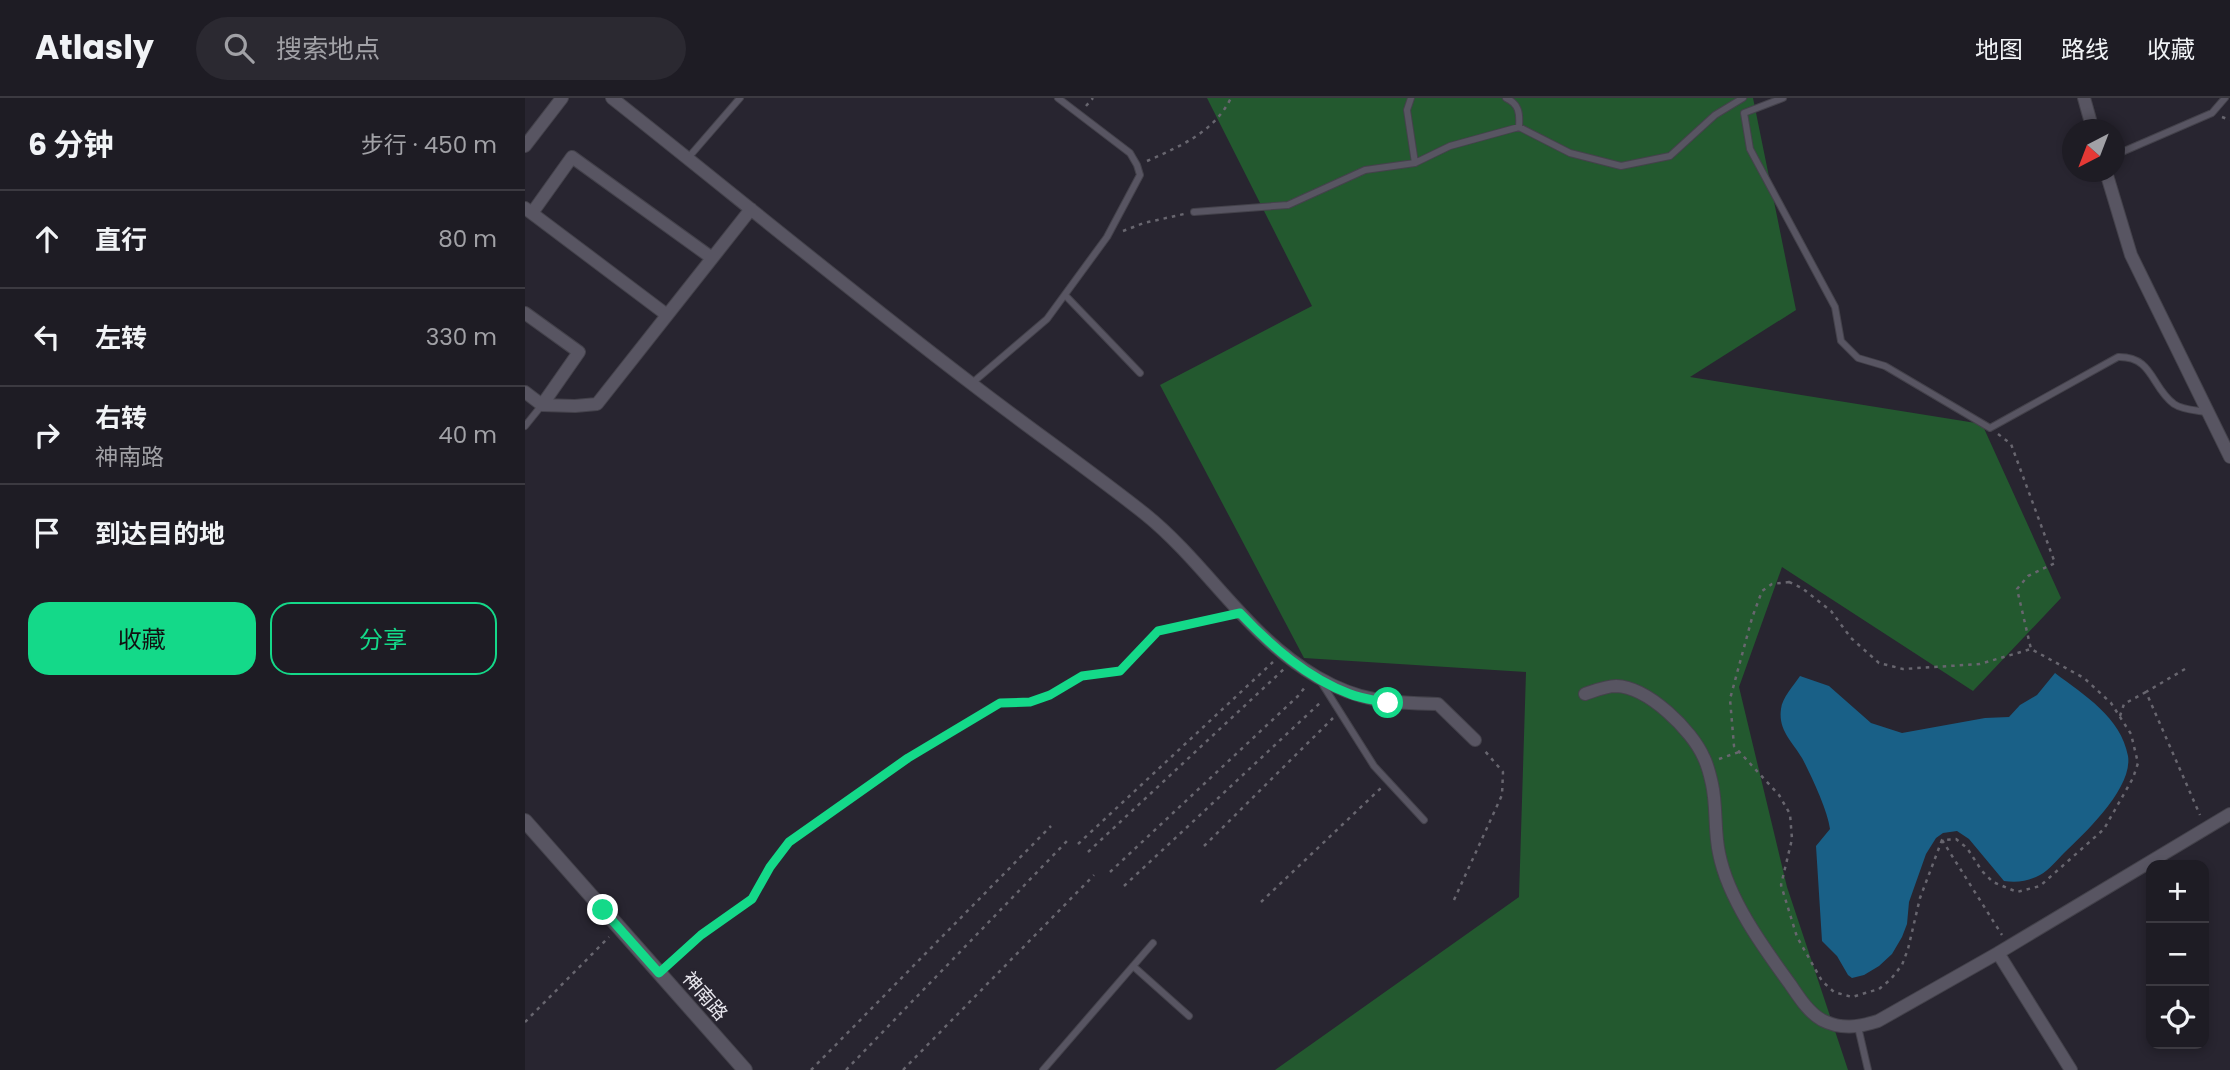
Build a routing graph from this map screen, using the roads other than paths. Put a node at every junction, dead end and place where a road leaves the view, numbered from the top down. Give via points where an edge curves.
1 (562, 98) edge
2 (612, 98) edge
3 (740, 98) edge
4 (1058, 98) edge
5 (1411, 98) edge
6 (1506, 98) edge
7 (1743, 98) edge
8 (1783, 98) edge
9 (2084, 98) edge
10 (2225, 98) edge
11 (2090, 119) edge
12 (1520, 127) junction
13 (525, 146) edge
14 (2125, 151) edge
15 (688, 158) junction
16 (1415, 163) junction
17 (2109, 182) edge
18 (751, 209) junction
19 (528, 211) edge
20 (1194, 212) road end
21 (712, 258) junction
22 (1065, 295) junction
23 (525, 313) edge
24 (667, 315) junction
25 (1140, 373) dead end
26 (971, 384) junction
27 (525, 392) edge
28 (542, 405) junction
29 (2208, 412) junction
30 (525, 426) edge
31 (2230, 457) edge
32 (1313, 675) junction
33 (1585, 694) dead end
34 (1475, 740) road end
35 (2230, 814) edge
36 (1424, 820) dead end
37 (525, 821) edge
38 (1153, 943) dead end
39 (2004, 950) junction
40 (1133, 966) junction
41 (1189, 1016) dead end
42 (1858, 1027) junction
43 (745, 1070) edge
44 (1043, 1070) edge
45 (1868, 1070) edge
46 (2071, 1070) edge

1 - 13 street
2 - 15 street
3 - 15 lane
4 - 22 lane via 1130,153 1140,175 1107,237
5 - 16 lane via 1407,110
6 - 12 lane via 1520,112
7 - 12 lane via 1715,115 1670,156 1621,166 1570,153
8 - 29 lane via 1744,113 1750,149 1835,307 1841,341 1858,358 1885,366 1990,428 2118,357 2141,362 2172,403
9 - 11 street
10 - 14 lane via 2212,113
12 - 16 lane via 1450,146
15 - 18 street
16 - 20 lane via 1365,170 1288,205
17 - 29 street via 2131,255
18 - 21 street
18 - 26 street
19 - 21 street via 572,157
19 - 24 street
21 - 24 street
22 - 25 lane
22 - 26 lane via 1047,319
23 - 28 street via 579,352
24 - 28 street via 597,404
26 - 32 street via 1147,516 1279,652
27 - 28 street
28 - 30 lane
29 - 31 street
32 - 34 street via 1363,698 1438,704
32 - 36 lane via 1374,766
33 - 42 street via 1615,686 1641,693 1659,704 1689,735 1704,757 1713,786 1719,854 1757,938 1808,1009 1840,1027
35 - 39 street
37 - 43 street, 神南路
38 - 40 lane
39 - 42 street via 1878,1021
39 - 46 street
40 - 41 lane
40 - 44 lane
42 - 45 lane

